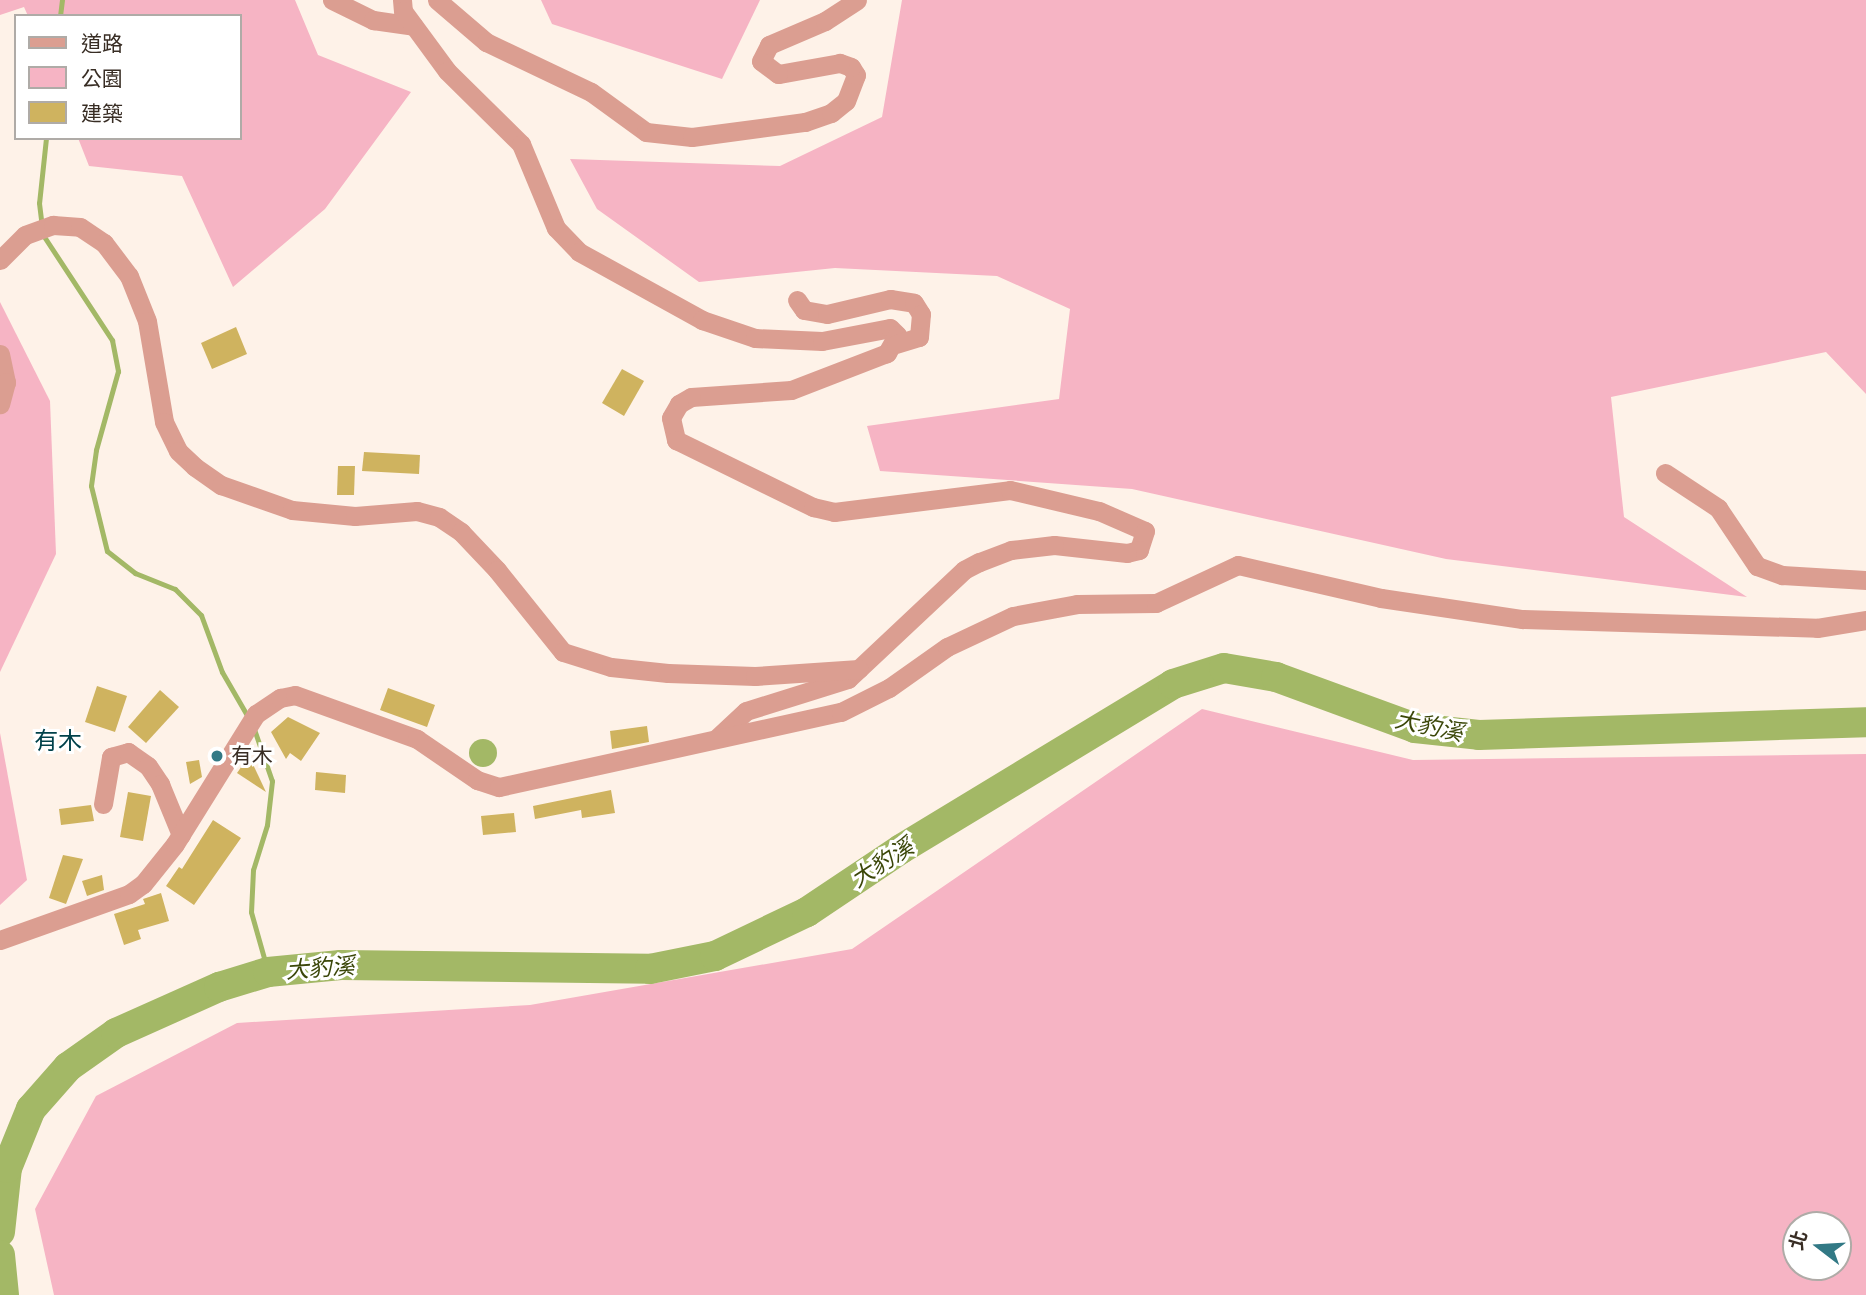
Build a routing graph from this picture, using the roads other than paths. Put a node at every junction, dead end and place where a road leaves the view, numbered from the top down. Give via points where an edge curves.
1 (332, 0) edge
2 (402, 0) edge
3 (438, 0) edge
4 (857, 0) edge
5 (414, 26) junction
6 (0, 260) edge
7 (797, 300) dead end
8 (896, 344) junction
9 (0, 354) edge
10 (0, 404) edge
11 (1665, 473) dead end
12 (1866, 580) edge
13 (1866, 620) edge
14 (860, 669) junction
15 (717, 738) junction
16 (103, 804) dead end
17 (181, 835) junction
18 (0, 940) edge

1 - 5 street via 373,20
2 - 5 street
3 - 4 street via 486,42 591,92 646,132 692,137 805,122 831,113 846,101 856,75 850,66 840,63 778,75 761,61 769,45 825,21
5 - 8 street via 466,93 521,144 556,228 579,252 702,320 755,338 822,341 890,328 897,335
6 - 14 street via 25,235 53,225 80,226 104,243 129,276 147,321 164,422 178,451 195,467 221,485 292,510 355,516 417,510 439,517 461,532 497,570 563,652 611,667 668,673 755,676
7 - 8 street via 804,310 827,314 890,299 914,303 921,314 919,337
8 - 14 street via 887,353 790,390 691,397 679,404 670,431 676,440 761,483 834,512 1010,490 1138,524 1145,541 1139,550 1127,553 1054,545 1011,550 979,562 964,570
9 - 10 street via 6,382
11 - 12 street via 1718,508 1757,566 1782,575
13 - 15 street via 1817,628 1522,619 1381,598 1238,565 1156,603 1077,604 1013,616 947,647 865,702 841,712
14 - 15 street via 837,685 746,711
15 - 17 street via 499,787 477,780 417,738 295,695 280,698 256,714
16 - 17 street via 111,757 128,752 154,775
17 - 18 street via 153,874 129,894

